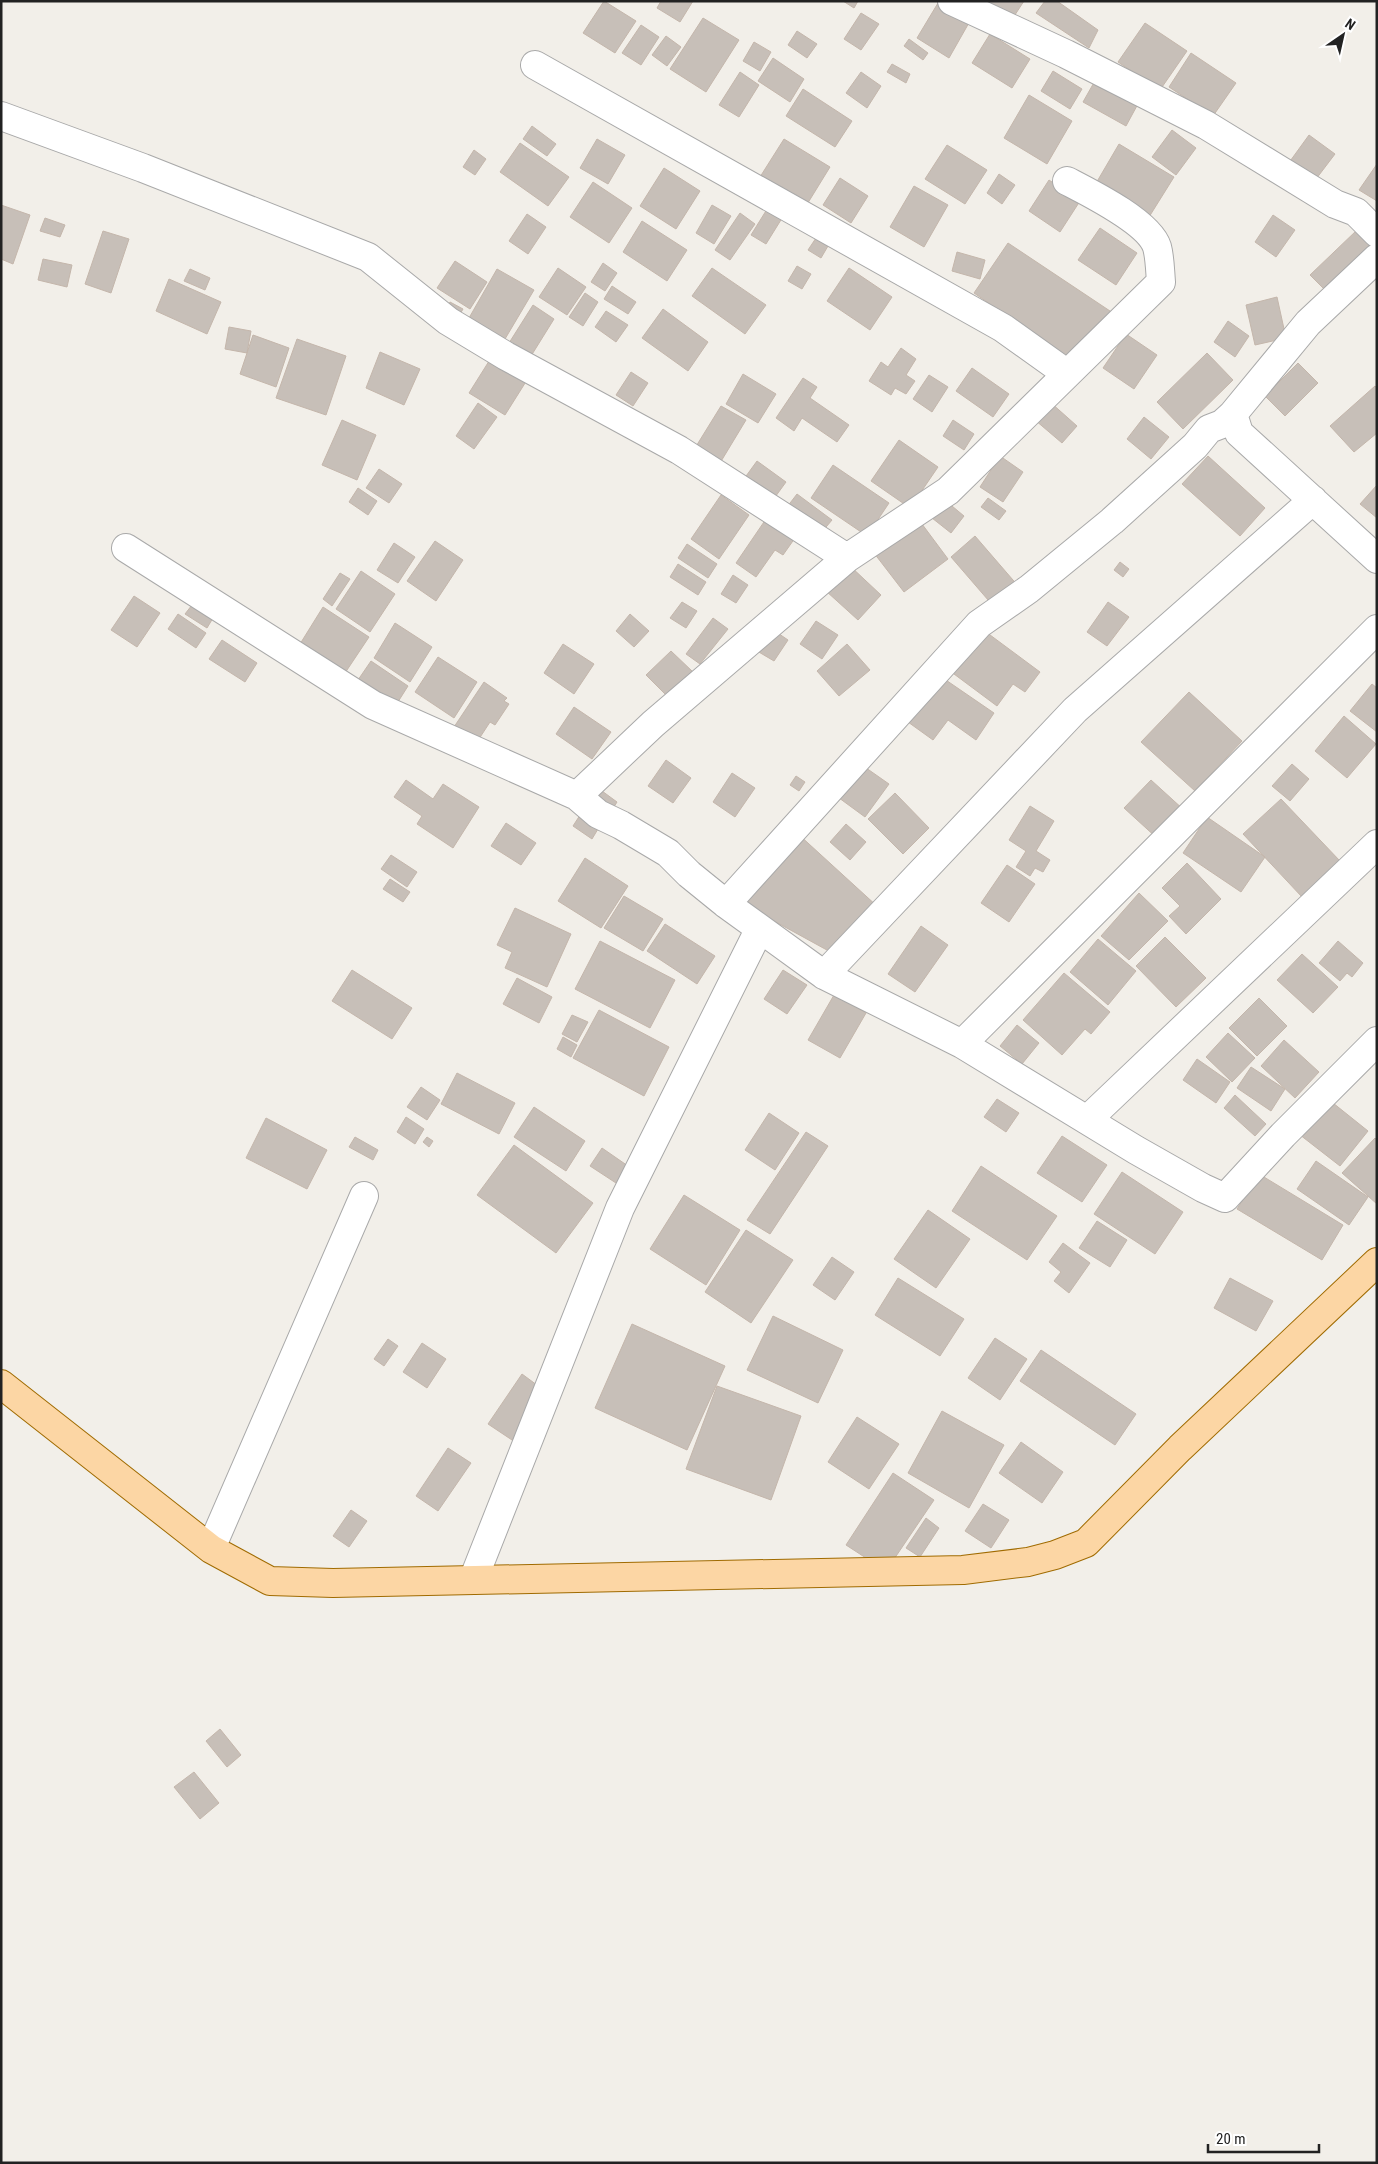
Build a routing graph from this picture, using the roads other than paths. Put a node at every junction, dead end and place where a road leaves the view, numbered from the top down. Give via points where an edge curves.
1 (952, 1) edge
2 (535, 65) dead end
3 (1, 116) edge
4 (1067, 181) dead end
5 (1377, 233) edge
6 (1377, 258) edge
7 (1066, 373) junction
8 (1233, 414) junction
9 (1313, 500) junction
10 (126, 548) dead end
11 (847, 558) junction
12 (1377, 559) edge
13 (1377, 629) edge
14 (577, 796) junction
15 (1377, 844) edge
16 (726, 904) junction
17 (759, 930) junction
18 (824, 975) junction
19 (1377, 1041) edge
20 (962, 1044) junction
21 (1087, 1120) junction
22 (364, 1196) dead end
23 (1377, 1262) edge
24 (1, 1384) edge
25 (211, 1548) junction
26 (473, 1580) junction

1 - 5 street via 1206,125 1335,204 1356,212
2 - 7 street via 1003,328
3 - 11 street via 368,257 448,321 679,450
4 - 7 street via 1113,205 1142,227 1157,245 1161,282
6 - 8 street via 1308,323
7 - 11 street via 948,491
8 - 9 street via 1239,433
8 - 16 street via 1222,424 1209,429 1196,446 1112,521 1029,589 979,624
9 - 12 street
9 - 18 street via 1075,710
10 - 14 street via 373,705
11 - 14 street via 653,724
13 - 20 street
14 - 16 street via 598,814 668,853
15 - 21 street
16 - 17 street
17 - 18 street
17 - 26 street via 620,1208
18 - 20 street
19 - 21 street via 1225,1198
20 - 21 street
22 - 25 street
23 - 26 main road via 1180,1448 1086,1543 1055,1555 1028,1562 963,1570
24 - 25 main road
25 - 26 main road via 270,1581

